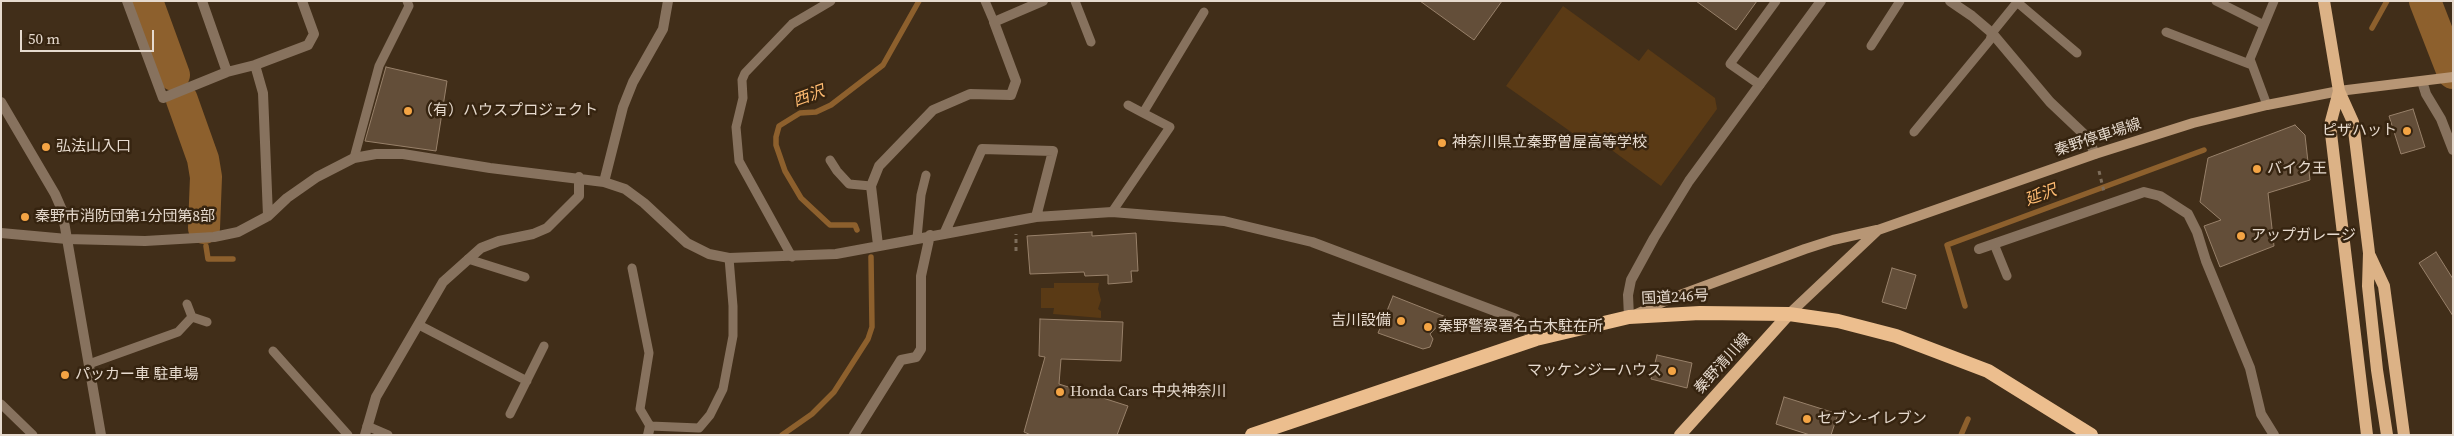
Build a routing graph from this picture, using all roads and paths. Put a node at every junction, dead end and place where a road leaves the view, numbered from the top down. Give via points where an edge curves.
1 (127, 1) edge
2 (202, 1) edge
3 (302, 1) edge
4 (407, 1) edge
5 (668, 1) edge
6 (831, 1) edge
7 (985, 1) edge
8 (1043, 1) edge
9 (1075, 1) edge
10 (1776, 1) edge
11 (1821, 1) edge
12 (1900, 1) edge
13 (1950, 1) edge
14 (2216, 1) edge
15 (2274, 1) edge
16 (2324, 1) edge
17 (2018, 2) edge
18 (1204, 12) dead end
19 (994, 22) junction
20 (2264, 25) junction
21 (2166, 32) dead end
22 (1992, 33) junction
23 (1091, 42) dead end
24 (1871, 46) dead end
25 (2077, 53) dead end
26 (255, 65) junction
27 (2252, 65) junction
28 (227, 72) junction
29 (2453, 77) edge
30 (2426, 80) junction
31 (1760, 85) junction
32 (2339, 91) junction
33 (1, 102) edge
34 (1128, 104) dead end
35 (2267, 105) junction
36 (1143, 113) junction
37 (1914, 132) dead end
38 (2453, 150) edge
39 (2095, 154) junction
40 (354, 158) junction
41 (830, 160) dead end
42 (2099, 171) dead end
43 (926, 175) dead end
44 (579, 177) junction
45 (604, 182) junction
46 (871, 186) junction
47 (2105, 195) dead end
48 (1112, 212) junction
49 (268, 216) junction
50 (1036, 217) junction
51 (1016, 227) dead end
52 (1878, 230) junction
53 (945, 232) junction
54 (1, 233) edge
55 (930, 235) junction
56 (917, 238) junction
57 (67, 239) junction
58 (1994, 244) junction
59 (878, 245) junction
60 (1979, 249) dead end
61 (1016, 250) dead end
62 (2369, 253) junction
63 (792, 257) junction
64 (729, 258) junction
65 (468, 259) junction
66 (632, 268) dead end
67 (2007, 276) dead end
68 (525, 277) dead end
69 (187, 304) dead end
70 (1789, 314) junction
71 (192, 317) junction
72 (1629, 317) junction
73 (206, 322) dead end
74 (419, 325) junction
75 (1536, 339) junction
76 (544, 346) dead end
77 (273, 351) dead end
78 (89, 364) junction
79 (527, 381) junction
80 (1, 404) edge
81 (510, 414) dead end
82 (366, 430) edge
83 (649, 430) edge
84 (33, 435) edge
85 (100, 435) edge
86 (348, 435) edge
87 (388, 435) edge
88 (854, 435) edge
89 (1252, 435) edge
90 (1680, 435) edge
91 (2090, 435) edge
92 (2274, 435) edge
93 (2367, 435) edge
94 (2387, 435) edge
95 (2404, 435) edge

1 - 28 street via 163,98
2 - 28 street
3 - 26 street via 314,34 308,45
4 - 40 lane via 409,6 379,66
5 - 45 street via 663,29 633,82 623,107
6 - 63 lane via 792,24 742,80 743,98 736,127 739,161
7 - 19 lane
8 - 19 street
9 - 23 lane
10 - 31 lane via 1730,64
11 - 31 street
12 - 24 lane
13 - 22 street
14 - 20 lane
15 - 20 lane
16 - 32 main road
17 - 22 lane
17 - 25 lane
18 - 36 lane
19 - 46 street via 1016,81 1012,95 970,94 933,110 879,166
20 - 27 lane via 2250,59
21 - 27 lane
22 - 37 lane via 1990,40
22 - 39 street via 2050,102 2088,138
26 - 28 street
26 - 49 street via 263,93
27 - 35 lane
29 - 30 main road, 秦野停車場線
30 - 32 main road, 秦野停車場線
30 - 38 street via 2426,94
31 - 72 street via 1690,181 1654,238 1631,280
32 - 35 main road, 秦野停車場線
32 - 62 main road via 2352,122
32 - 93 main road via 2330,126
33 - 57 street via 55,194 62,210
34 - 36 lane
35 - 39 main road, 秦野停車場線 via 2193,123
36 - 48 lane via 1170,127
39 - 52 main road, 秦野停車場線
40 - 44 street via 403,154 490,168
40 - 49 street via 317,177
41 - 46 lane via 850,184
42 - 47 path
43 - 56 lane
44 - 45 street
44 - 65 street via 579,196 547,228 481,248
45 - 64 street via 624,189 644,203 687,244 709,254
46 - 59 street
48 - 50 street
48 - 75 street via 1224,220 1312,242 1516,319
49 - 57 street via 238,232 214,237 145,241
50 - 53 street
50 - 53 street via 1053,151 982,149
51 - 61 path
52 - 70 main road, 秦野停車場線
52 - 72 main road via 1805,249
53 - 55 street
54 - 57 street
55 - 56 street
55 - 88 street via 921,276 921,349 916,356 901,360
56 - 59 street
57 - 78 street
58 - 60 street
58 - 67 lane
58 - 92 street via 2144,192 2160,196 2188,214 2250,368 2261,414
59 - 63 street via 836,254
62 - 94 main road via 2368,286
62 - 95 main road via 2384,286
63 - 64 street
64 - 83 lane via 732,336 722,389 710,415 698,428
65 - 68 lane
65 - 74 street via 443,282
66 - 83 lane via 649,353 640,409
69 - 71 lane
70 - 72 highway, 国道246号 via 1700,312
70 - 90 main road, 秦野清川線
70 - 91 highway, 国道246号 via 1838,321 1942,352 1988,371
71 - 73 lane
71 - 78 lane via 178,332
72 - 75 highway, 国道246号
74 - 79 lane
74 - 82 street via 376,397
75 - 89 highway, 国道246号
76 - 79 lane
77 - 86 lane
78 - 85 street
79 - 81 lane
80 - 84 lane
82 - 87 lane

